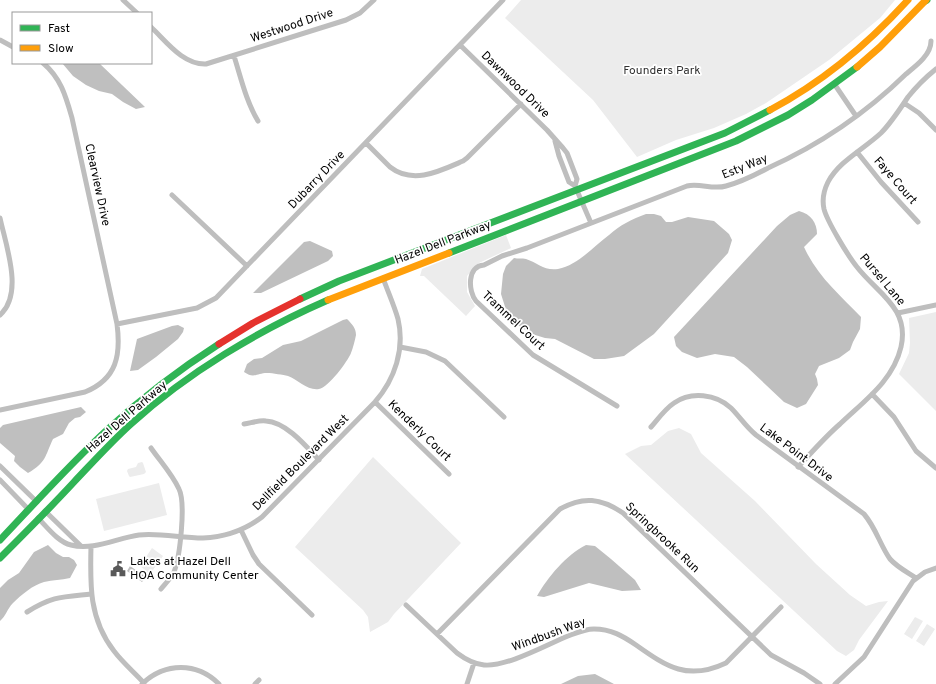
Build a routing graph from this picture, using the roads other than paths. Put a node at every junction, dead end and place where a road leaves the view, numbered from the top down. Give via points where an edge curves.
1 (123, 0) edge
2 (374, 0) edge
3 (503, 0) edge
4 (908, 0) edge
5 (926, 0) edge
6 (136, 12) edge
7 (152, 28) edge
8 (0, 40) edge
9 (932, 41) dead end
10 (460, 45) junction
11 (12, 46) edge
12 (234, 56) junction
13 (43, 64) edge
14 (936, 69) edge
15 (834, 85) junction
16 (904, 103) junction
17 (521, 104) junction
18 (856, 116) junction
19 (258, 121) dead end
20 (936, 130) edge
21 (555, 140) junction
22 (366, 143) junction
23 (857, 152) junction
24 (576, 188) junction
25 (172, 195) dead end
26 (581, 201) junction
27 (0, 218) edge
28 (918, 222) dead end
29 (590, 224) junction
30 (248, 266) junction
31 (383, 278) junction
32 (471, 279) joint
33 (936, 305) edge
34 (898, 314) junction
35 (0, 315) edge
36 (116, 321) junction
37 (400, 347) junction
38 (872, 394) junction
39 (375, 402) junction
40 (617, 406) dead end
41 (0, 410) edge
42 (504, 417) dead end
43 (244, 424) dead end
44 (651, 427) dead end
45 (151, 448) dead end
46 (319, 460) junction
47 (0, 466) edge
48 (798, 468) junction
49 (936, 468) edge
50 (449, 474) dead end
51 (0, 480) edge
52 (36, 502) junction
53 (29, 510) junction
54 (45, 511) junction
55 (38, 518) junction
56 (241, 530) junction
57 (180, 536) junction
58 (0, 540) edge
59 (81, 546) junction
60 (91, 546) junction
61 (0, 558) edge
62 (936, 568) edge
63 (916, 578) junction
64 (161, 588) dead end
65 (91, 594) junction
66 (406, 604) dead end
67 (781, 607) dead end
68 (27, 612) dead end
69 (312, 615) dead end
70 (437, 634) junction
71 (752, 637) junction
72 (474, 663) junction
73 (143, 683) edge
74 (219, 684) edge
75 (467, 684) edge
76 (820, 684) edge
77 (835, 684) edge

1 - 6 street
2 - 12 street, Westwood Drive via 360,13 346,20
3 - 10 street, Dubarry Drive
4 - 24 main road, Hazel Dell Parkway via 848,59 783,104 725,132
5 - 15 main road, Hazel Dell Parkway via 880,47
7 - 12 street, Westwood Drive via 184,58 194,63 206,64
8 - 11 street
9 - 18 street, Esty Way via 927,53 912,69
10 - 17 street, Dawnwood Drive
10 - 22 street, Dubarry Drive
12 - 19 street
13 - 36 street, Clearview Drive via 61,83 69,106
14 - 16 street, Pursel Lane
15 - 18 street
15 - 26 main road, Hazel Dell Parkway via 797,110 747,136
16 - 20 street
16 - 23 street, Pursel Lane via 881,133
17 - 21 street, Dawnwood Drive
17 - 22 street via 468,158 425,175 414,176 399,172
18 - 29 street, Esty Way via 793,156 740,181 720,187 687,186
21 - 24 street, Dawnwood Drive via 569,182
21 - 24 street, Dawnwood Drive via 566,153 577,179
22 - 30 street, Dubarry Drive
23 - 28 street, Faye Court
23 - 34 street, Pursel Lane via 828,182 824,194 824,207 856,267 892,304
24 - 26 street, Dawnwood Drive
24 - 52 main road, Hazel Dell Parkway via 344,280 254,322 207,351 155,389 109,428
25 - 30 street
26 - 29 street, Dawnwood Drive
26 - 31 main road, Hazel Dell Parkway
27 - 35 street via 13,285 8,306
29 - 32 street, Esty Way via 480,266
30 - 36 street, Dubarry Drive via 207,304 197,308
31 - 37 street, Dellfield Boulevard West via 398,321
31 - 54 main road, Hazel Dell Parkway via 292,316 201,370 152,406 96,458
32 - 40 street, Trammel Court via 471,292 476,301 528,351
33 - 34 street
34 - 38 street, Pursel Lane via 902,333 900,350 889,374
36 - 41 street, Clearview Drive via 118,357 111,372 97,386 85,392
37 - 39 street, Dellfield Boulevard West via 391,380
37 - 42 street via 426,352 445,360
38 - 48 street, Pursel Lane via 834,429
38 - 49 street via 894,417 916,451
39 - 46 street, Dellfield Boulevard West
39 - 50 street, Kenderly Court
43 - 46 street via 264,420 281,425
44 - 48 street, Lake Point Drive via 677,401 694,396 712,397 725,403 756,436
45 - 57 street via 171,475 180,493
46 - 56 street, Dellfield Boulevard West via 269,512
47 - 52 street
48 - 63 street, Lake Point Drive via 864,514 891,560
51 - 53 street
52 - 53 main road, Hazel Dell Parkway
53 - 58 main road, Hazel Dell Parkway
54 - 55 main road, Hazel Dell Parkway
54 - 59 street
55 - 59 street, Dellfield Boulevard West via 64,542
55 - 61 main road, Hazel Dell Parkway
56 - 57 street, Dellfield Boulevard West via 209,537
56 - 69 street via 259,564
57 - 60 street, Dellfield Boulevard West via 140,535
57 - 64 street via 175,570
59 - 60 street, Dellfield Boulevard West
60 - 65 street
62 - 63 street
63 - 77 street via 864,657
65 - 68 street via 55,598
65 - 73 street via 102,632 115,652
66 - 70 street, Windbush Way
67 - 71 street, Windbush Way
70 - 71 street, Springbrooke Run via 560,509 574,502 594,500 623,513
70 - 72 street, Windbush Way via 457,653
71 - 72 street, Windbush Way via 726,662 715,668 694,672 673,667 622,636 602,629 577,633 502,663
71 - 76 street, Springbrooke Run via 775,658
72 - 75 street
73 - 74 street via 163,670 180,667 193,668

